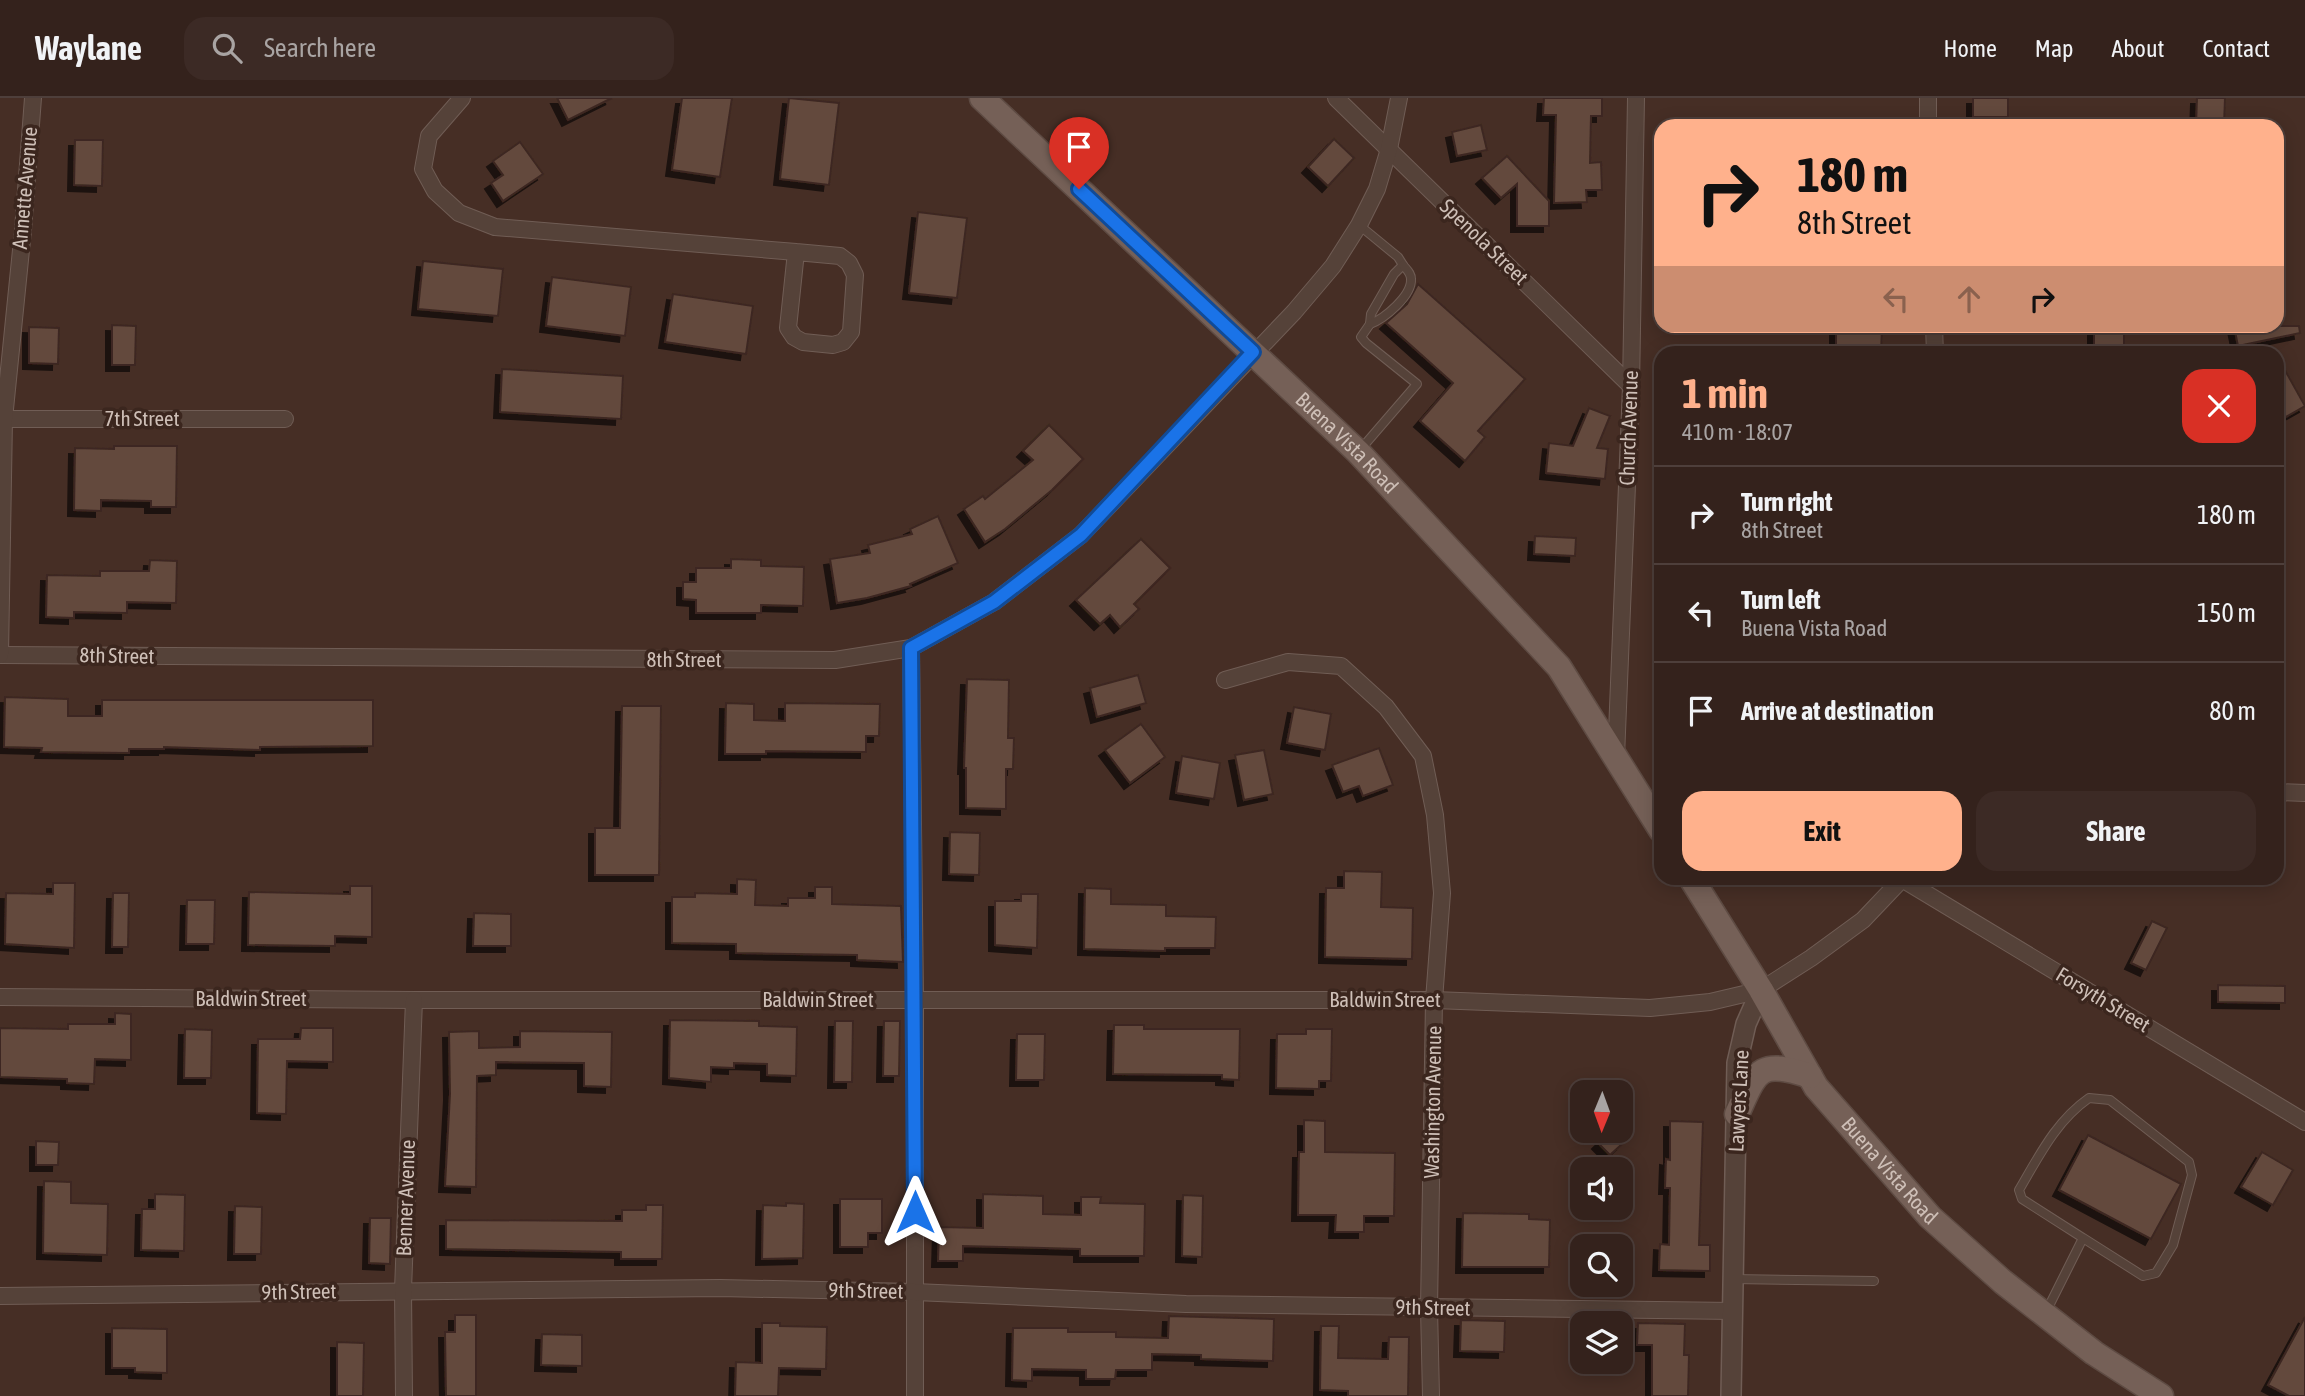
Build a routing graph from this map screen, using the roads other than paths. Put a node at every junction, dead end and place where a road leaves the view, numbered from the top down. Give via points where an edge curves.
1 (33, 98) edge
2 (461, 98) edge
3 (982, 98) edge
4 (1336, 98) edge
5 (1399, 98) edge
6 (1636, 98) edge
7 (1928, 98) edge
8 (1928, 119) edge
9 (1389, 149) junction
10 (1359, 225) junction
11 (796, 252) junction
12 (1403, 265) junction
13 (1370, 324) junction
14 (1253, 352) junction
15 (1631, 386) junction
16 (2, 419) edge
17 (285, 419) dead end
18 (1358, 452) junction
19 (911, 648) junction
20 (0, 655) edge
21 (1225, 680) dead end
22 (1616, 758) junction
23 (2284, 792) edge
24 (2305, 793) edge
25 (1654, 819) edge
26 (1695, 885) edge
27 (1896, 885) edge
28 (1914, 885) edge
29 (1761, 990) junction
30 (0, 997) edge
31 (414, 1000) junction
32 (915, 1000) junction
33 (1434, 1000) junction
34 (1810, 1076) junction
35 (1737, 1114) junction
36 (2305, 1122) edge
37 (2083, 1238) junction
38 (1733, 1279) junction
39 (1874, 1280) dead end
40 (403, 1290) junction
41 (915, 1292) junction
42 (0, 1296) edge
43 (1429, 1308) junction
44 (1732, 1311) junction
45 (2045, 1315) junction
46 (404, 1396) edge
47 (915, 1396) edge
48 (1431, 1396) edge
49 (1731, 1396) edge
50 (2161, 1396) edge

1 - 16 street, Annette Avenue
2 - 11 street via 429,136 423,169 435,191 459,213 495,227
3 - 14 main road, Buena Vista Road
4 - 9 street, Spenola Street
5 - 9 street, 8th Street
6 - 15 street, Church Avenue
7 - 8 street
9 - 10 street, 8th Street via 1377,189
9 - 15 street, Spenola Street
10 - 12 lane
10 - 14 street, 8th Street via 1333,267
11 - 11 street via 849,262 855,275 851,332 843,342 803,342 788,328
12 - 13 lane via 1371,314
12 - 13 lane via 1410,274 1407,292 1382,320
13 - 18 lane via 1361,337 1416,384
14 - 18 main road, Buena Vista Road
14 - 19 street, 8th Street via 1081,535 994,602
15 - 22 street, Church Avenue
16 - 17 street, 7th Street
16 - 20 street, Annette Avenue
18 - 22 main road, Buena Vista Road via 1559,667
19 - 20 street, 8th Street via 835,660
19 - 32 street
21 - 33 street, Washington Avenue via 1288,662 1341,666 1385,707 1423,756 1435,815 1442,893
22 - 25 main road, Buena Vista Road
23 - 24 street
26 - 29 main road, Buena Vista Road
27 - 29 street via 1863,920
28 - 36 street, Forsyth Street
29 - 33 street, Baldwin Street via 1710,1002 1650,1008
29 - 34 main road, Buena Vista Road
29 - 35 street, Lawyers Lane via 1746,1024 1737,1063
30 - 31 street, Baldwin Street
31 - 32 street, Baldwin Street
31 - 40 street, Benner Avenue
32 - 33 street, Baldwin Street
32 - 41 street
33 - 43 street, Washington Avenue
34 - 35 main road via 1772,1068 1755,1076
34 - 45 main road, Buena Vista Road via 1930,1217
35 - 38 street, Lawyers Lane
37 - 37 lane via 2022,1199 2019,1191 2054,1131 2072,1110 2089,1098 2109,1100 2189,1162 2192,1175 2173,1245 2156,1273 2143,1276
37 - 45 lane
38 - 39 lane
38 - 44 street, Lawyers Lane
40 - 41 street, 9th Street
40 - 42 street, 9th Street
40 - 46 street, Benner Avenue
41 - 43 street, 9th Street via 1186,1304
41 - 47 street
43 - 44 street, 9th Street
43 - 48 street, Washington Avenue
44 - 49 street, Lawyers Lane
45 - 50 main road, Buena Vista Road

